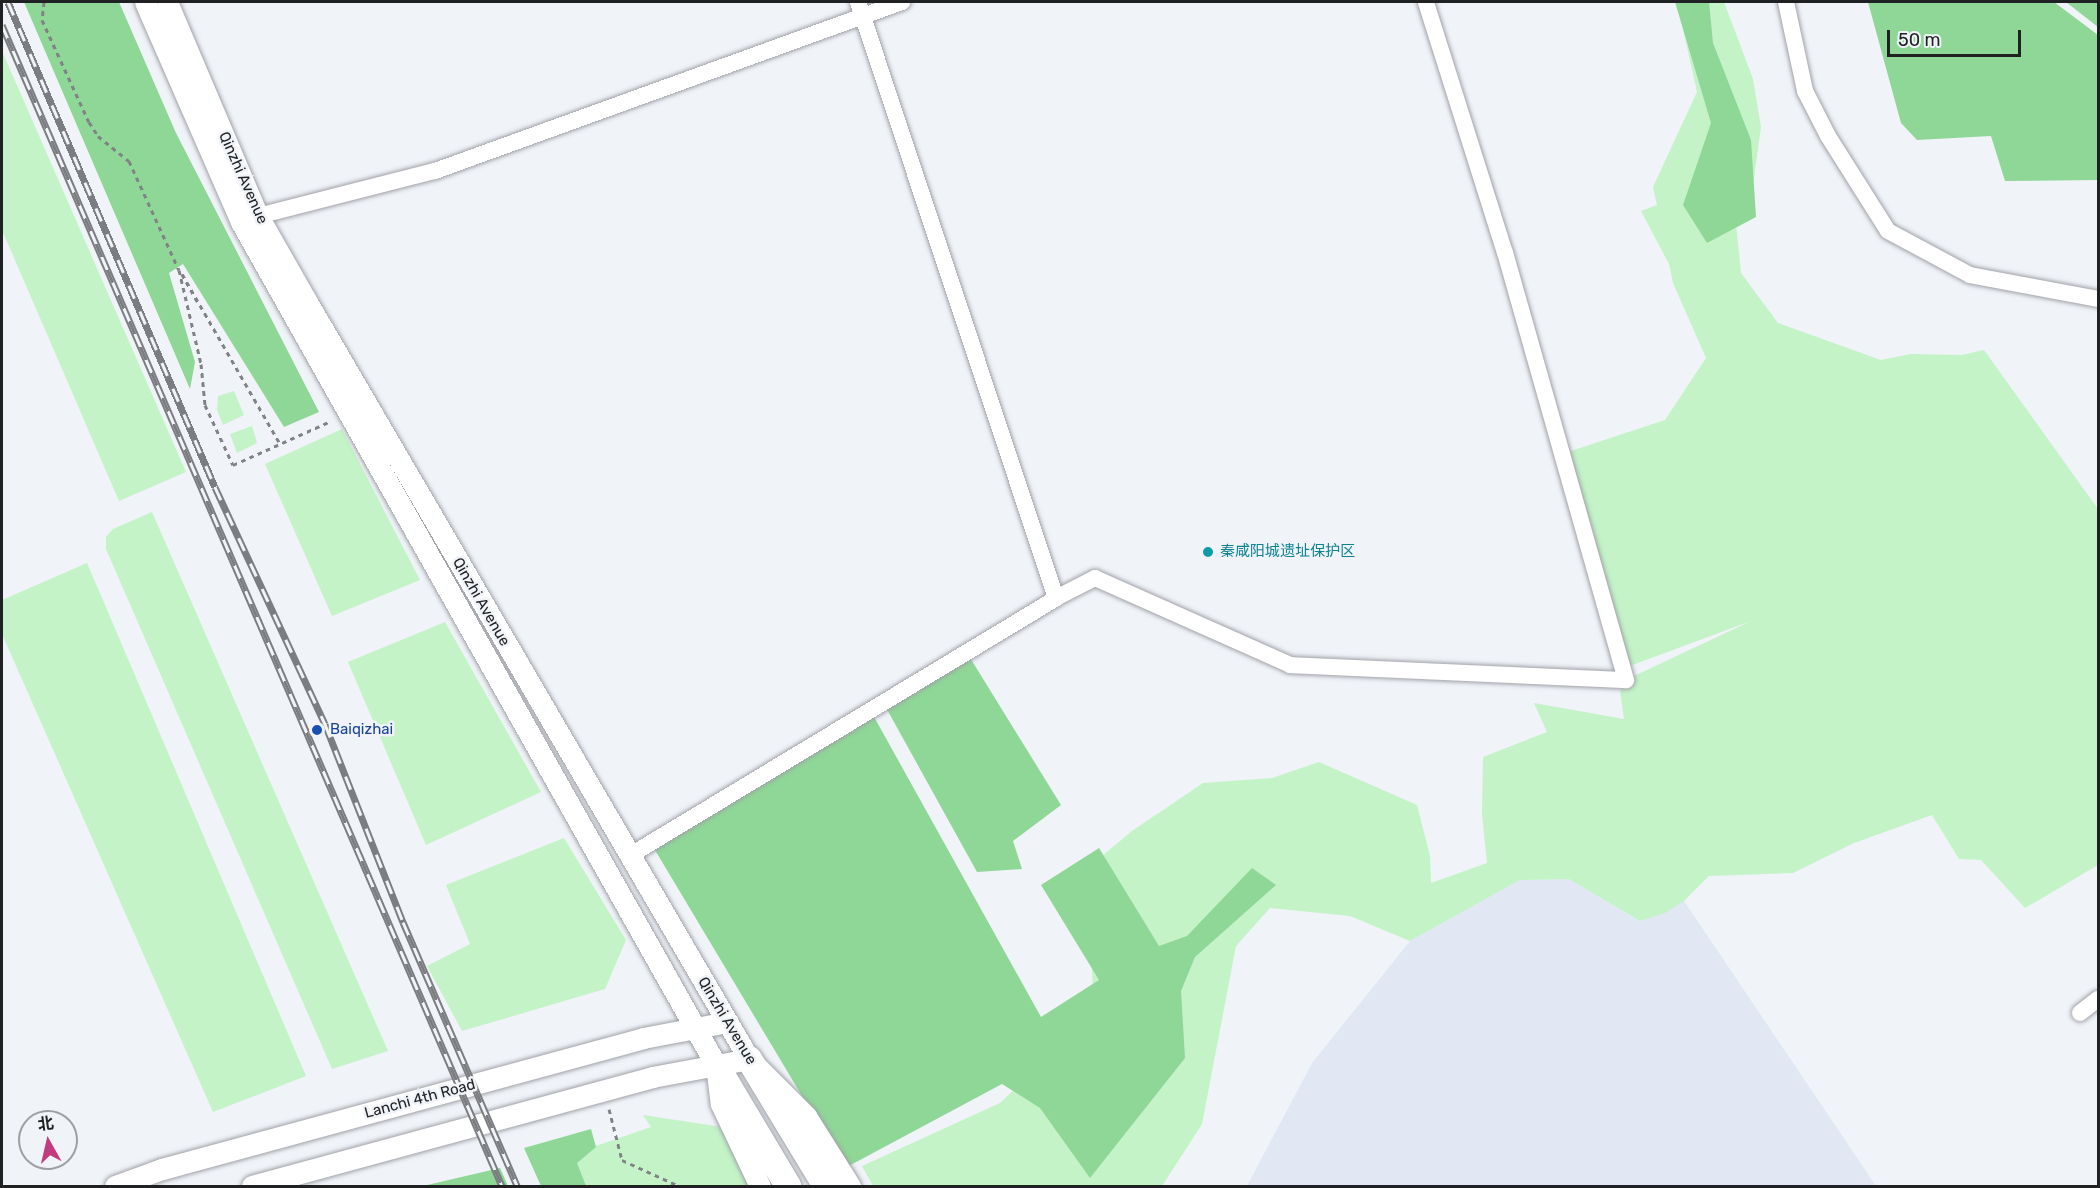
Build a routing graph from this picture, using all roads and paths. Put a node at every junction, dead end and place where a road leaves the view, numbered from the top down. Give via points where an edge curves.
1 (44, 2) edge
2 (145, 2) edge
3 (167, 2) edge
4 (902, 2) edge
5 (1426, 2) edge
6 (1786, 2) edge
7 (860, 9) edge
8 (258, 216) junction
9 (179, 270) junction
10 (2098, 299) edge
11 (199, 305) dead end
12 (348, 413) junction
13 (280, 444) junction
14 (1056, 598) junction
15 (628, 856) junction
16 (2098, 999) edge
17 (2080, 1013) dead end
18 (728, 1022) junction
19 (694, 1028) junction
20 (749, 1059) junction
21 (716, 1065) junction
22 (604, 1090) junction
23 (115, 1186) edge
24 (252, 1186) edge
25 (679, 1186) edge
26 (760, 1186) edge
27 (788, 1186) edge
28 (826, 1186) edge
29 (850, 1186) edge

1 - 9 path via 42,20 89,122 99,136 129,161
2 - 12 street, Qinzhi Avenue via 241,222
3 - 8 street, Qinzhi Avenue
4 - 7 street
5 - 14 street via 1505,253 1626,680 1290,665 1095,578
6 - 10 street via 1806,91 1828,136 1888,231 1970,275
7 - 8 street via 435,171
7 - 14 street
8 - 15 street, Qinzhi Avenue
9 - 11 path
9 - 13 path
9 - 13 path via 201,364 205,405 233,465
12 - 13 path
12 - 19 street, Qinzhi Avenue
14 - 15 street
15 - 18 street, Qinzhi Avenue
16 - 17 street
18 - 19 street, Lanchi 4th Road
18 - 20 street, Qinzhi Avenue
19 - 21 street, Qinzhi Avenue
19 - 23 street, Lanchi 4th Road via 643,1038 162,1169
20 - 21 street
20 - 28 main road, Qinzhi Avenue
20 - 29 street via 806,1116
21 - 22 street
21 - 26 street via 721,1104
21 - 27 main road
22 - 24 street
22 - 25 path via 622,1160

